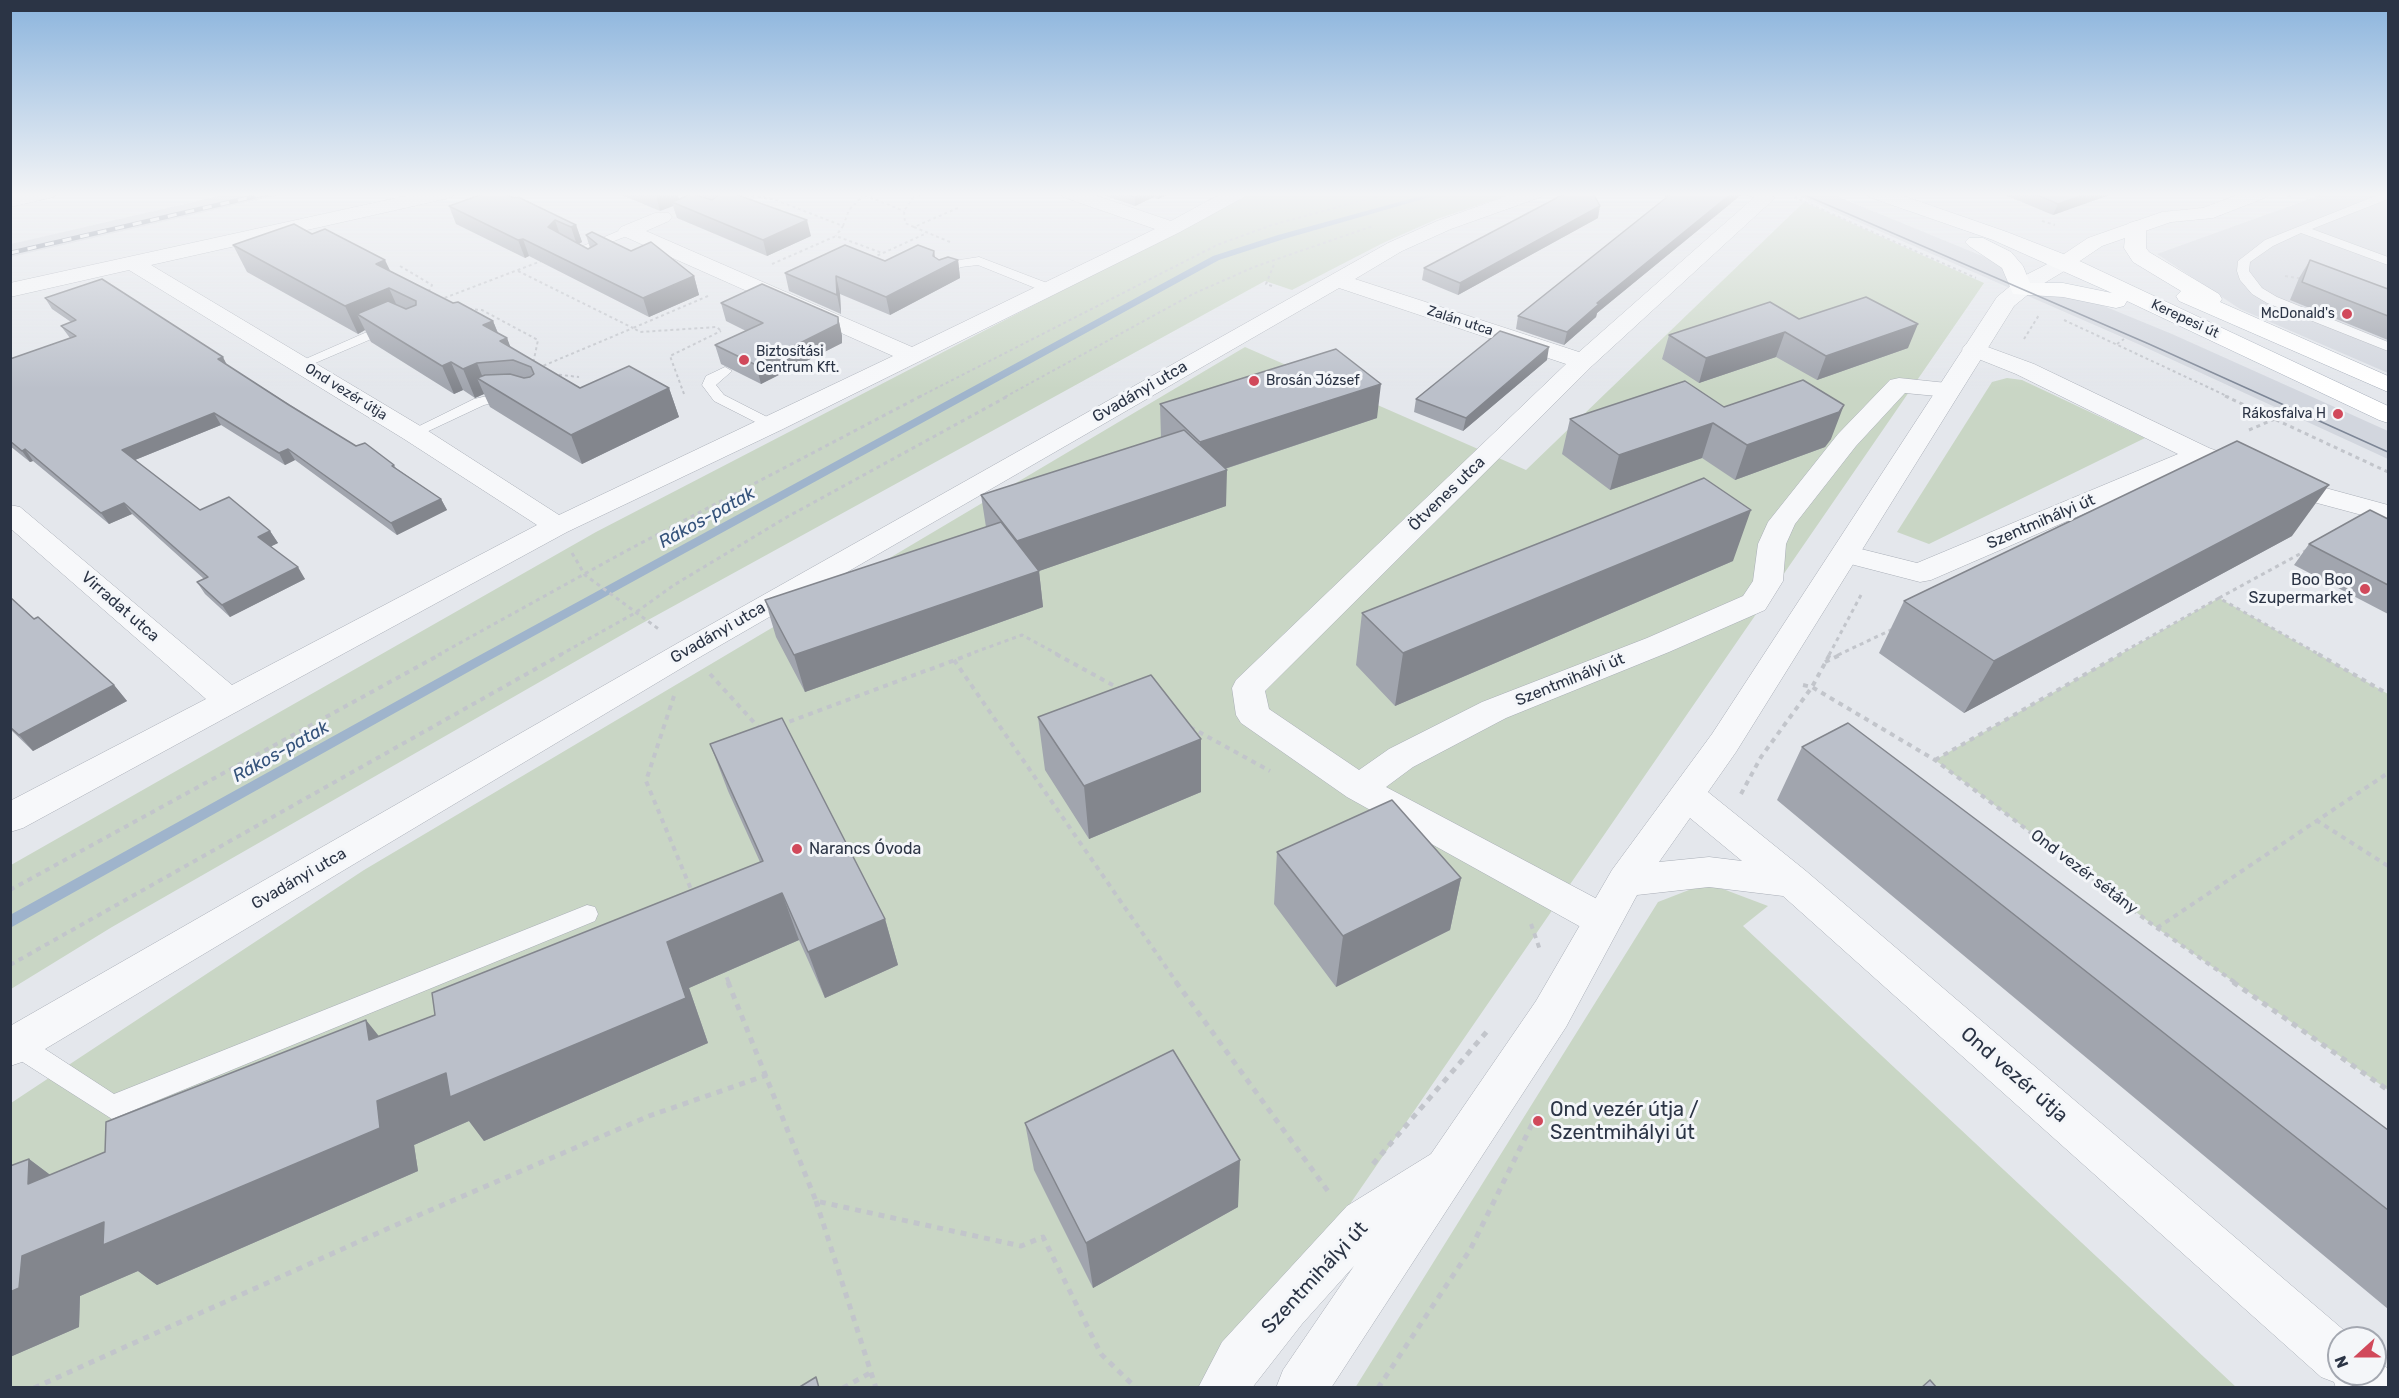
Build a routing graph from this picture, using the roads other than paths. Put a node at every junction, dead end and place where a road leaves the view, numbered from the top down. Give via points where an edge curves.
1 (148, 258) edge
2 (589, 258) edge
3 (691, 258) edge
4 (1112, 258) edge
5 (1377, 258) edge
6 (1696, 258) edge
7 (2004, 258) edge
8 (2070, 258) edge
9 (2077, 258) edge
10 (2079, 258) edge
11 (2141, 258) edge
12 (2248, 258) edge
13 (594, 261) edge
14 (131, 262) junction
15 (943, 272) edge
16 (1338, 281) junction
17 (1050, 289) junction
18 (10, 290) edge
19 (2017, 292) junction
20 (384, 310) edge
21 (2273, 334) junction
22 (2221, 336) junction
23 (2388, 347) edge
24 (1974, 349) junction
25 (911, 355) junction
26 (1583, 361) junction
27 (301, 364) junction
28 (725, 371) edge
29 (2388, 385) edge
30 (1947, 390) junction
31 (530, 398) edge
32 (2388, 415) edge
33 (772, 424) junction
34 (413, 433) junction
35 (2200, 454) junction
36 (10, 513) edge
37 (2388, 514) edge
38 (557, 526) junction
39 (1845, 554) junction
40 (230, 701) junction
41 (1359, 788) junction
42 (1687, 795) junction
43 (10, 818) edge
44 (1625, 881) junction
45 (1793, 882) junction
46 (587, 914) dead end
47 (1602, 920) junction
48 (14, 1046) edge
49 (1453, 1165) junction
50 (2327, 1349) edge
51 (1223, 1388) edge
52 (1301, 1388) edge

1 - 14 street
2 - 13 lane
3 - 25 street
4 - 17 street
5 - 16 street, Gvadányi utca
6 - 26 street, Ötvenes utca
7 - 19 main road via 2012,266
8 - 19 street, Szentmihályi út
9 - 22 main road, Kerepesi út
10 - 21 main road, Kerepesi út
11 - 21 main road
12 - 23 lane via 2243,271 2256,291
14 - 18 street
14 - 27 street, Ond vezér útja
15 - 17 lane via 958,264 979,261
16 - 26 street, Zalán utca
16 - 48 street, Gvadányi utca via 689,650
17 - 25 street
19 - 22 main road via 2081,293 2161,314
19 - 24 street, Szentmihályi út via 2005,302
20 - 27 lane via 407,324
21 - 29 main road, Kerepesi út
22 - 32 main road, Kerepesi út
24 - 30 street, Szentmihályi út
24 - 35 street via 2025,369
25 - 33 street
26 - 41 street, Ötvenes utca via 1248,688 1253,715
27 - 34 street, Ond vezér útja
28 - 33 lane via 711,379 709,385 714,392
30 - 39 street, Szentmihályi út
30 - 41 street, Szentmihályi út via 1899,385 1847,440 1782,522 1772,544 1768,581 1754,603 1494,710 1401,758
31 - 34 lane via 510,394 494,397
33 - 38 street
34 - 38 street, Ond vezér útja
35 - 37 street via 2286,486
35 - 39 street, Szentmihályi út via 1920,573
36 - 40 street, Virradat utca
38 - 40 street
39 - 42 street, Szentmihályi út
40 - 43 street
41 - 47 street
42 - 44 street, Szentmihályi út
42 - 45 street, Ond vezér útja
44 - 45 street via 1709,872
44 - 47 street, Szentmihályi út
45 - 50 street, Ond vezér útja
46 - 48 lane via 112,1107
47 - 49 street, Szentmihályi út via 1551,1014
49 - 51 street, Szentmihályi út via 1363,1222 1285,1306 1240,1360
49 - 52 street, Szentmihályi út

